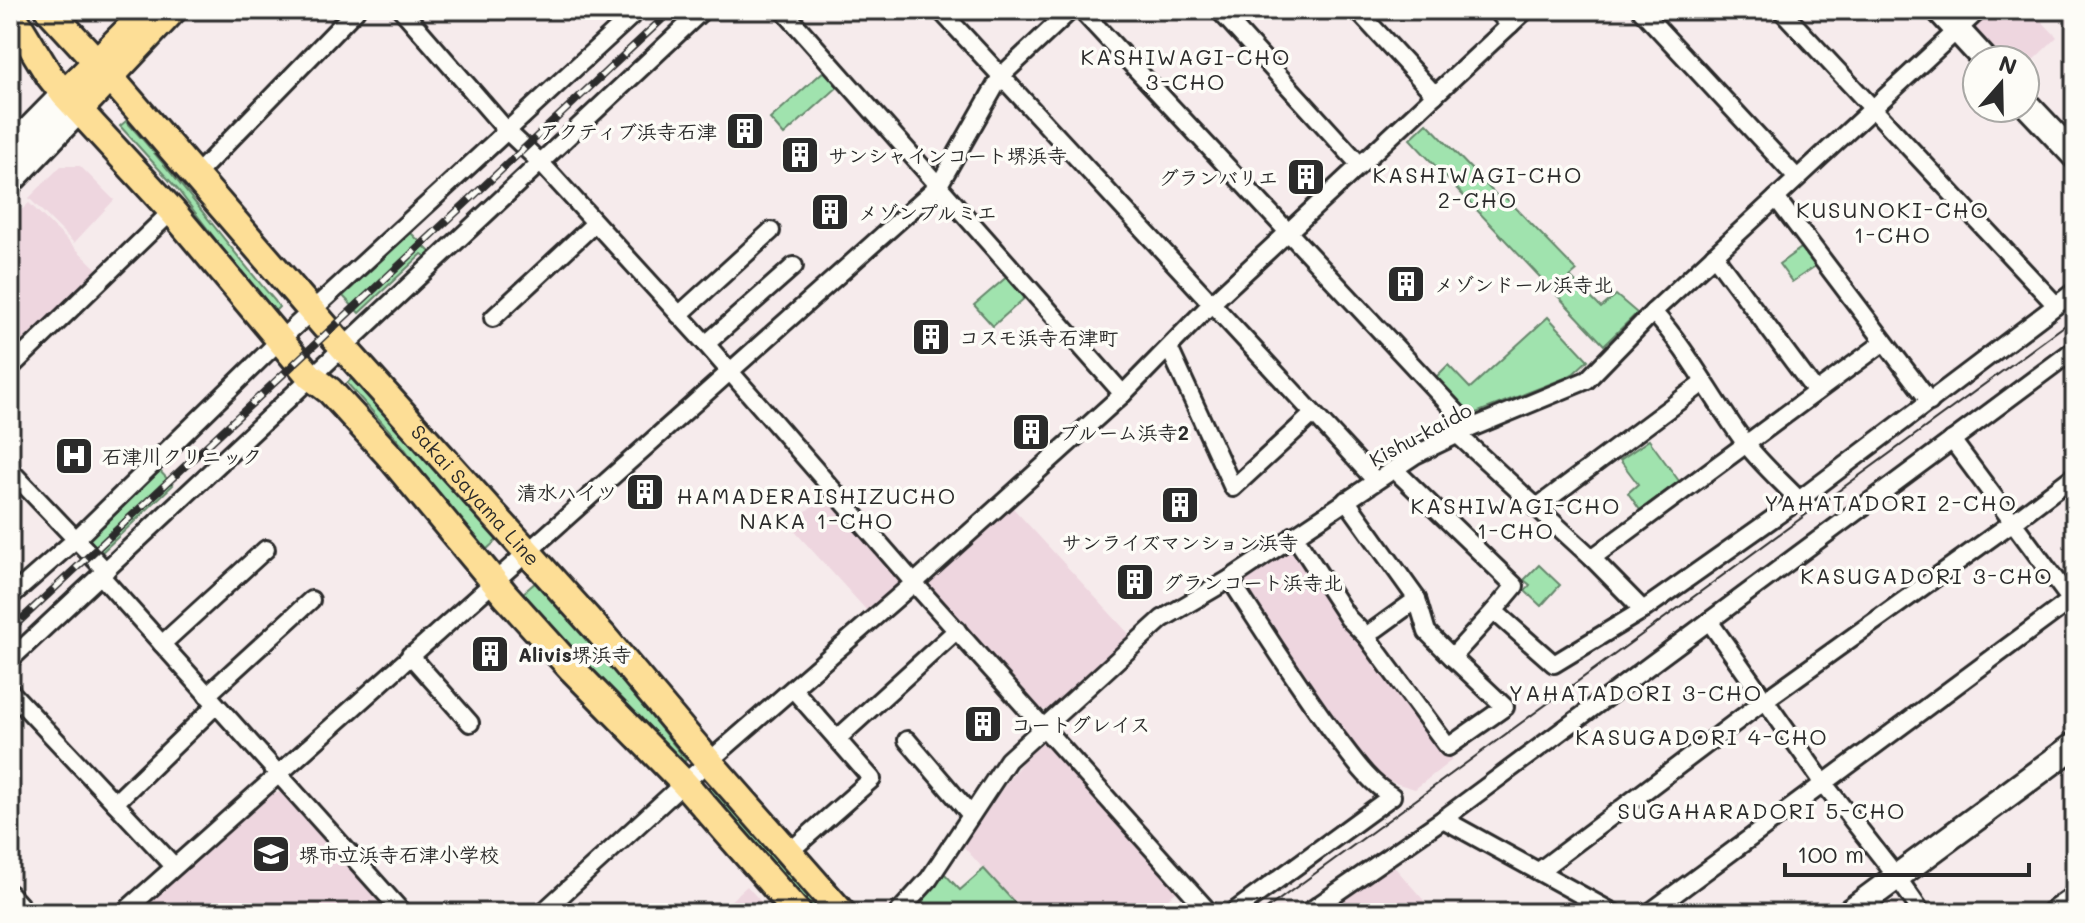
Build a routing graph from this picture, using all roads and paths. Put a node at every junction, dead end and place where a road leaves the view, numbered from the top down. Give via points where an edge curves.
1 (49, 10) edge
2 (149, 10) edge
3 (173, 10) edge
4 (356, 10) edge
5 (402, 10) edge
6 (638, 10) edge
7 (703, 10) edge
8 (783, 10) edge
9 (940, 10) edge
10 (1071, 10) edge
11 (1081, 10) edge
12 (1219, 10) edge
13 (1357, 10) edge
14 (1496, 10) edge
15 (1526, 10) edge
16 (1641, 10) edge
17 (1781, 10) edge
18 (1939, 10) edge
19 (1979, 10) edge
20 (10, 11) edge
21 (1510, 25) junction
22 (1957, 30) junction
23 (1970, 44) edge
24 (10, 47) edge
25 (104, 70) junction
26 (1001, 76) junction
27 (64, 93) junction
28 (1435, 95) junction
29 (1873, 107) junction
30 (2041, 118) edge
31 (508, 132) junction
32 (2072, 148) edge
33 (10, 149) edge
34 (540, 162) junction
35 (1360, 165) junction
36 (195, 176) junction
37 (1796, 177) junction
38 (10, 182) edge
39 (939, 185) junction
40 (1776, 198) junction
41 (172, 211) junction
42 (595, 223) junction
43 (771, 231) dead end
44 (1287, 233) junction
45 (1714, 255) junction
46 (794, 266) dead end
47 (2075, 291) edge
48 (1211, 304) junction
49 (2055, 304) junction
50 (312, 311) junction
51 (1653, 312) junction
52 (679, 315) junction
53 (493, 318) dead end
54 (280, 340) junction
55 (1884, 342) junction
56 (706, 344) junction
57 (342, 346) junction
58 (1169, 348) junction
59 (2075, 349) edge
60 (10, 368) edge
61 (730, 372) junction
62 (310, 376) junction
63 (1703, 383) junction
64 (1816, 392) junction
65 (1123, 394) junction
66 (1930, 402) junction
67 (1313, 414) junction
68 (1464, 431) junction
69 (1952, 440) junction
70 (1746, 444) junction
71 (1394, 469) junction
72 (10, 470) edge
73 (2075, 475) edge
74 (1375, 480) junction
75 (1346, 500) junction
76 (1799, 500) junction
77 (1536, 508) junction
78 (2013, 522) junction
79 (1294, 535) junction
80 (75, 540) junction
81 (266, 549) dead end
82 (527, 551) junction
83 (1592, 558) junction
84 (103, 573) junction
85 (1230, 579) junction
86 (493, 581) junction
87 (914, 583) junction
88 (10, 597) edge
89 (1417, 599) junction
90 (311, 600) dead end
91 (2073, 601) edge
92 (1643, 610) junction
93 (1494, 611) junction
94 (1709, 621) junction
95 (957, 630) junction
96 (1366, 636) junction
97 (162, 644) junction
98 (410, 655) junction
99 (1452, 657) junction
100 (10, 660) edge
101 (793, 689) junction
102 (13, 699) edge
103 (212, 700) junction
104 (1765, 700) junction
105 (470, 723) dead end
106 (1043, 725) junction
107 (837, 739) junction
108 (907, 740) dead end
109 (2075, 745) edge
110 (709, 762) junction
111 (278, 774) junction
112 (684, 783) junction
113 (1825, 785) junction
114 (115, 803) junction
115 (971, 815) junction
116 (1443, 819) junction
117 (788, 853) junction
118 (174, 866) junction
119 (1539, 871) junction
120 (1897, 877) junction
121 (10, 894) edge
122 (2075, 894) edge
123 (27, 913) edge
124 (123, 913) edge
125 (403, 913) edge
126 (542, 913) edge
127 (798, 913) edge
128 (842, 913) edge
129 (898, 913) edge
130 (1210, 913) edge
131 (1232, 913) edge
132 (1307, 913) edge
133 (1614, 913) edge
134 (1649, 913) edge
135 (1848, 913) edge
136 (1922, 913) edge
137 (2048, 913) edge

1 - 25 main road, Sakai Sayama Line
2 - 25 main road
3 - 25 main road
4 - 36 street
5 - 31 street
6 - 31 street
7 - 34 street
8 - 39 street
9 - 26 street
10 - 26 street
11 - 44 street
12 - 35 street
13 - 28 street
14 - 21 street
15 - 21 street
16 - 37 street
17 - 29 street
18 - 22 street
19 - 22 street, Kishu-kaido
20 - 27 main road, Sakai Sayama Line
21 - 28 street
22 - 23 street
22 - 29 street, Kishu-kaido
24 - 27 main road
25 - 27 main road
25 - 36 main road, Sakai Sayama Line
26 - 39 street
26 - 48 street
27 - 33 street
27 - 38 street
27 - 41 main road, Sakai Sayama Line
28 - 35 street
29 - 37 street, Kishu-kaido
29 - 49 street
30 - 32 street
31 - 34 street
31 - 50 street
34 - 42 street
34 - 57 street
35 - 44 street
36 - 50 main road, Sakai Sayama Line
37 - 40 street, Kishu-kaido
39 - 61 street
39 - 65 street
40 - 45 street, Kishu-kaido
40 - 55 street
41 - 54 main road, Sakai Sayama Line
41 - 60 street
42 - 52 street
42 - 53 street
43 - 52 street
44 - 48 street
44 - 68 street
45 - 51 street, Kishu-kaido
45 - 64 street
46 - 56 street
47 - 49 street
48 - 58 street
48 - 67 street
49 - 66 street
50 - 54 street
50 - 57 main road, Sakai Sayama Line
51 - 63 street via 1676,337
51 - 68 street, Kishu-kaido via 1587,380
52 - 56 street
54 - 62 main road, Sakai Sayama Line
54 - 80 street
55 - 64 street
55 - 66 street
56 - 61 street
57 - 62 street
57 - 82 main road, Sakai Sayama Line
58 - 65 street
58 - 67 street via 1233,488
59 - 69 street
61 - 82 street
61 - 87 street
62 - 84 street
62 - 86 main road, Sakai Sayama Line via 388,454
63 - 70 street
63 - 77 street
64 - 70 street
65 - 87 street
66 - 76 street
67 - 74 street
68 - 71 street, Kishu-kaido
68 - 77 street
69 - 78 street
69 - 94 street
70 - 76 street
70 - 83 street
71 - 74 street, Kishu-kaido
71 - 93 street via 1515,586
72 - 80 street
73 - 78 street
74 - 75 street, Kishu-kaido
75 - 79 street, Kishu-kaido
75 - 89 street
76 - 92 street
77 - 83 street
78 - 91 street
78 - 104 street
79 - 85 street, Kishu-kaido
79 - 96 street via 1348,618
80 - 84 street
80 - 88 street
81 - 97 street
82 - 86 street
82 - 110 main road, Sakai Sayama Line
83 - 92 street
84 - 97 street
84 - 100 street
85 - 106 street, Kishu-kaido via 1162,619
85 - 131 street via 1339,740 1379,789 1392,796
86 - 98 street
86 - 112 main road, Sakai Sayama Line
87 - 95 street
87 - 101 street
89 - 96 street
89 - 99 street via 1427,632
90 - 103 street
91 - 113 street
92 - 93 street via 1554,664
93 - 99 street
94 - 104 street
94 - 116 street
95 - 106 street
95 - 107 street
96 - 99 street via 1448,747 1505,707
97 - 103 street
98 - 105 street
98 - 111 street
101 - 107 street
101 - 110 street
102 - 114 street
103 - 111 street
103 - 114 street
104 - 113 street
104 - 119 street
106 - 115 street, Kishu-kaido via 1008,760
106 - 130 street
107 - 117 street via 872,779
108 - 115 street
109 - 120 street
110 - 112 street
110 - 117 main road, Sakai Sayama Line
111 - 118 street
111 - 125 street
112 - 126 street
112 - 127 main road, Sakai Sayama Line
113 - 120 street
113 - 134 street
114 - 118 street
115 - 129 street, Kishu-kaido via 929,879
116 - 119 street
116 - 132 street
117 - 128 main road, Sakai Sayama Line
118 - 124 street
119 - 133 street
120 - 135 street
120 - 136 street
121 - 123 street
122 - 137 street

